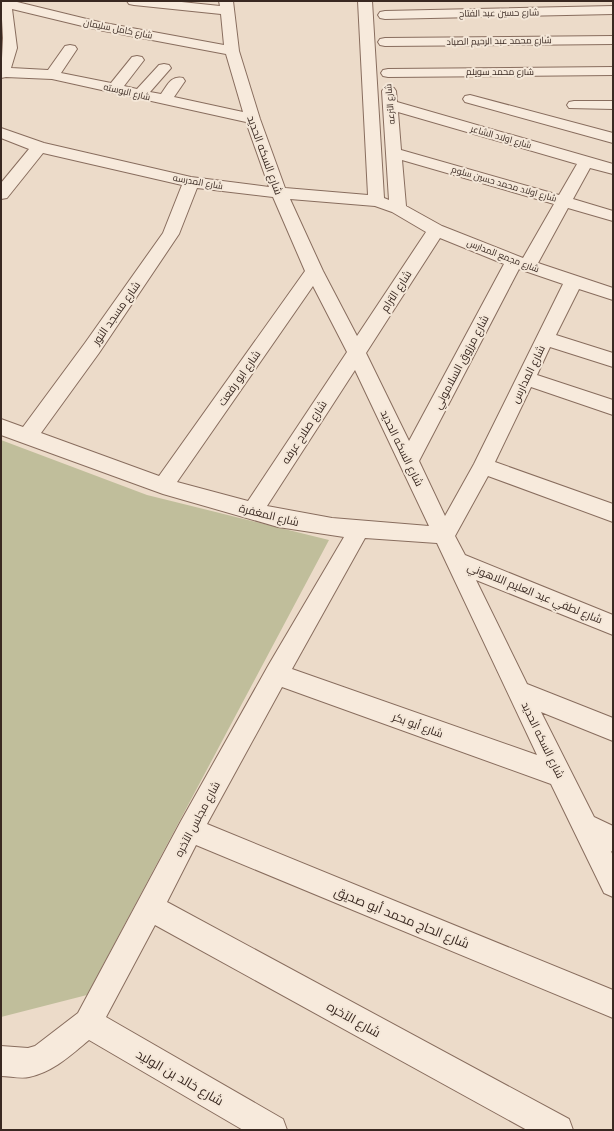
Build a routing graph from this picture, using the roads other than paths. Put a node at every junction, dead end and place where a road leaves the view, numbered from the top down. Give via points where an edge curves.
1 (134, 1) edge
2 (365, 1) edge
3 (3, 2) edge
4 (227, 6) edge
5 (385, 8) edge
6 (613, 10) edge
7 (613, 40) edge
8 (385, 42) junction
9 (70, 49) dead end
10 (232, 51) junction
11 (137, 60) dead end
12 (164, 68) dead end
13 (613, 71) edge
14 (2, 73) edge
15 (388, 73) junction
16 (52, 75) junction
17 (178, 81) dead end
18 (114, 89) junction
19 (140, 95) junction
20 (470, 99) dead end
21 (164, 100) junction
22 (390, 105) junction
23 (574, 105) dead end
24 (613, 105) edge
25 (252, 119) junction
26 (1, 133) edge
27 (613, 138) edge
28 (39, 147) junction
29 (395, 153) junction
30 (586, 161) junction
31 (613, 169) edge
32 (191, 182) junction
33 (1, 194) edge
34 (279, 194) junction
35 (376, 201) junction
36 (563, 201) junction
37 (398, 208) junction
38 (613, 216) edge
39 (436, 230) junction
40 (520, 264) junction
41 (314, 271) junction
42 (574, 282) junction
43 (613, 294) edge
44 (546, 339) junction
45 (356, 352) junction
46 (613, 360) edge
47 (526, 378) junction
48 (613, 408) edge
49 (1, 427) edge
50 (27, 437) junction
51 (408, 462) junction
52 (483, 466) junction
53 (163, 486) junction
54 (252, 511) junction
55 (613, 513) edge
56 (359, 530) junction
57 (444, 534) junction
58 (457, 562) junction
59 (613, 624) edge
60 (276, 674) junction
61 (519, 692) junction
62 (613, 730) edge
63 (560, 775) junction
64 (586, 827) junction
65 (190, 830) junction
66 (613, 838) edge
67 (613, 884) edge
68 (150, 907) junction
69 (613, 1004) edge
70 (88, 1023) junction
71 (1, 1061) edge
72 (272, 1130) edge
73 (558, 1130) edge

1 - 4 street
2 - 35 street, شارع الترعه
3 - 10 street, شارع كامل سليمان via 99,26
3 - 14 street via 10,47 7,64
4 - 10 street, شارع السكه الحديد
5 - 6 street, شارع حسين عبد الفتاح
5 - 8 street, شارع الترعه
7 - 8 street, شارع محمد عبد الرحيم الصياد
8 - 15 street, شارع الترعه
9 - 16 street
10 - 25 street, شارع السكه الحديد
11 - 18 street
12 - 19 street
13 - 15 street, شارع محمد سويلم
14 - 16 street, شارع البوسته
15 - 22 street, شارع الترعه
16 - 18 street, شارع البوسته
17 - 21 street
18 - 19 street, شارع البوسته
19 - 21 street, شارع البوسته
20 - 27 street
21 - 25 street, شارع البوسته
22 - 29 street, شارع الترعه
22 - 30 street, شارع اولاد الشاعر
23 - 24 street
25 - 34 street, شارع السكه الحديد
26 - 28 street, شارع المدرسه
28 - 32 street, شارع المدرسه
28 - 33 street
29 - 36 street, شارع اولاد محمد حسين سلوم
29 - 37 street, شارع الترعه
30 - 31 street, شارع اولاد الشاعر
30 - 36 street, شارع مرزوق السلاموني
32 - 34 street, شارع المدرسه
32 - 50 street, شارع مسجد النور via 171,234
34 - 35 street, شارع المدرسه
34 - 41 street, شارع السكه الحديد
35 - 37 street, شارع المدرسه
36 - 38 street, شارع اولاد محمد حسين سلوم
36 - 40 street, شارع مرزوق السلاموني
37 - 39 street, شارع مجمع المدارس
39 - 40 street, شارع مجمع المدارس
39 - 45 street, شارع الترام
40 - 42 street, شارع مجمع المدارس
40 - 51 street, شارع مرزوق السلاموني
41 - 45 street, شارع السكه الحديد
41 - 53 street, شارع ابو رفعت
42 - 43 street, شارع مجمع المدارس
42 - 44 street, شارع المدارس
44 - 46 street
44 - 47 street, شارع المدارس
45 - 51 street, شارع السكه الحديد
45 - 54 street, شارع صلاح عرفه
47 - 48 street
47 - 52 street, شارع المدارس
49 - 50 street, شارع المغفرة
50 - 53 street, شارع المغفرة
51 - 57 street, شارع السكه الحديد
52 - 55 street
52 - 57 street via 451,526
53 - 54 street, شارع المغفرة
54 - 56 street, شارع المغفرة via 305,523
56 - 57 street, شارع المغفرة
56 - 60 street, شارع مجلس الآخره
57 - 58 street, شارع السكه الحديد
58 - 59 street, شارع لطفي عبد العليم اللاهوني
58 - 61 street, شارع السكه الحديد
60 - 63 street, شارع أبو بكر
60 - 65 street, شارع مجلس الآخره
61 - 62 street
61 - 63 street, شارع السكه الحديد
63 - 64 street, شارع السكه الحديد
64 - 66 street
64 - 67 street, شارع السكه الحديد
65 - 68 street, شارع مجلس الآخره
65 - 69 street, شارع الحاج محمد أبو صديق
68 - 70 street, شارع مجلس الآخره
68 - 73 street, شارع الآخره
70 - 71 street, شارع مجلس الآخره via 44,1057 28,1063
70 - 72 street, شارع خالد بن الوليد

